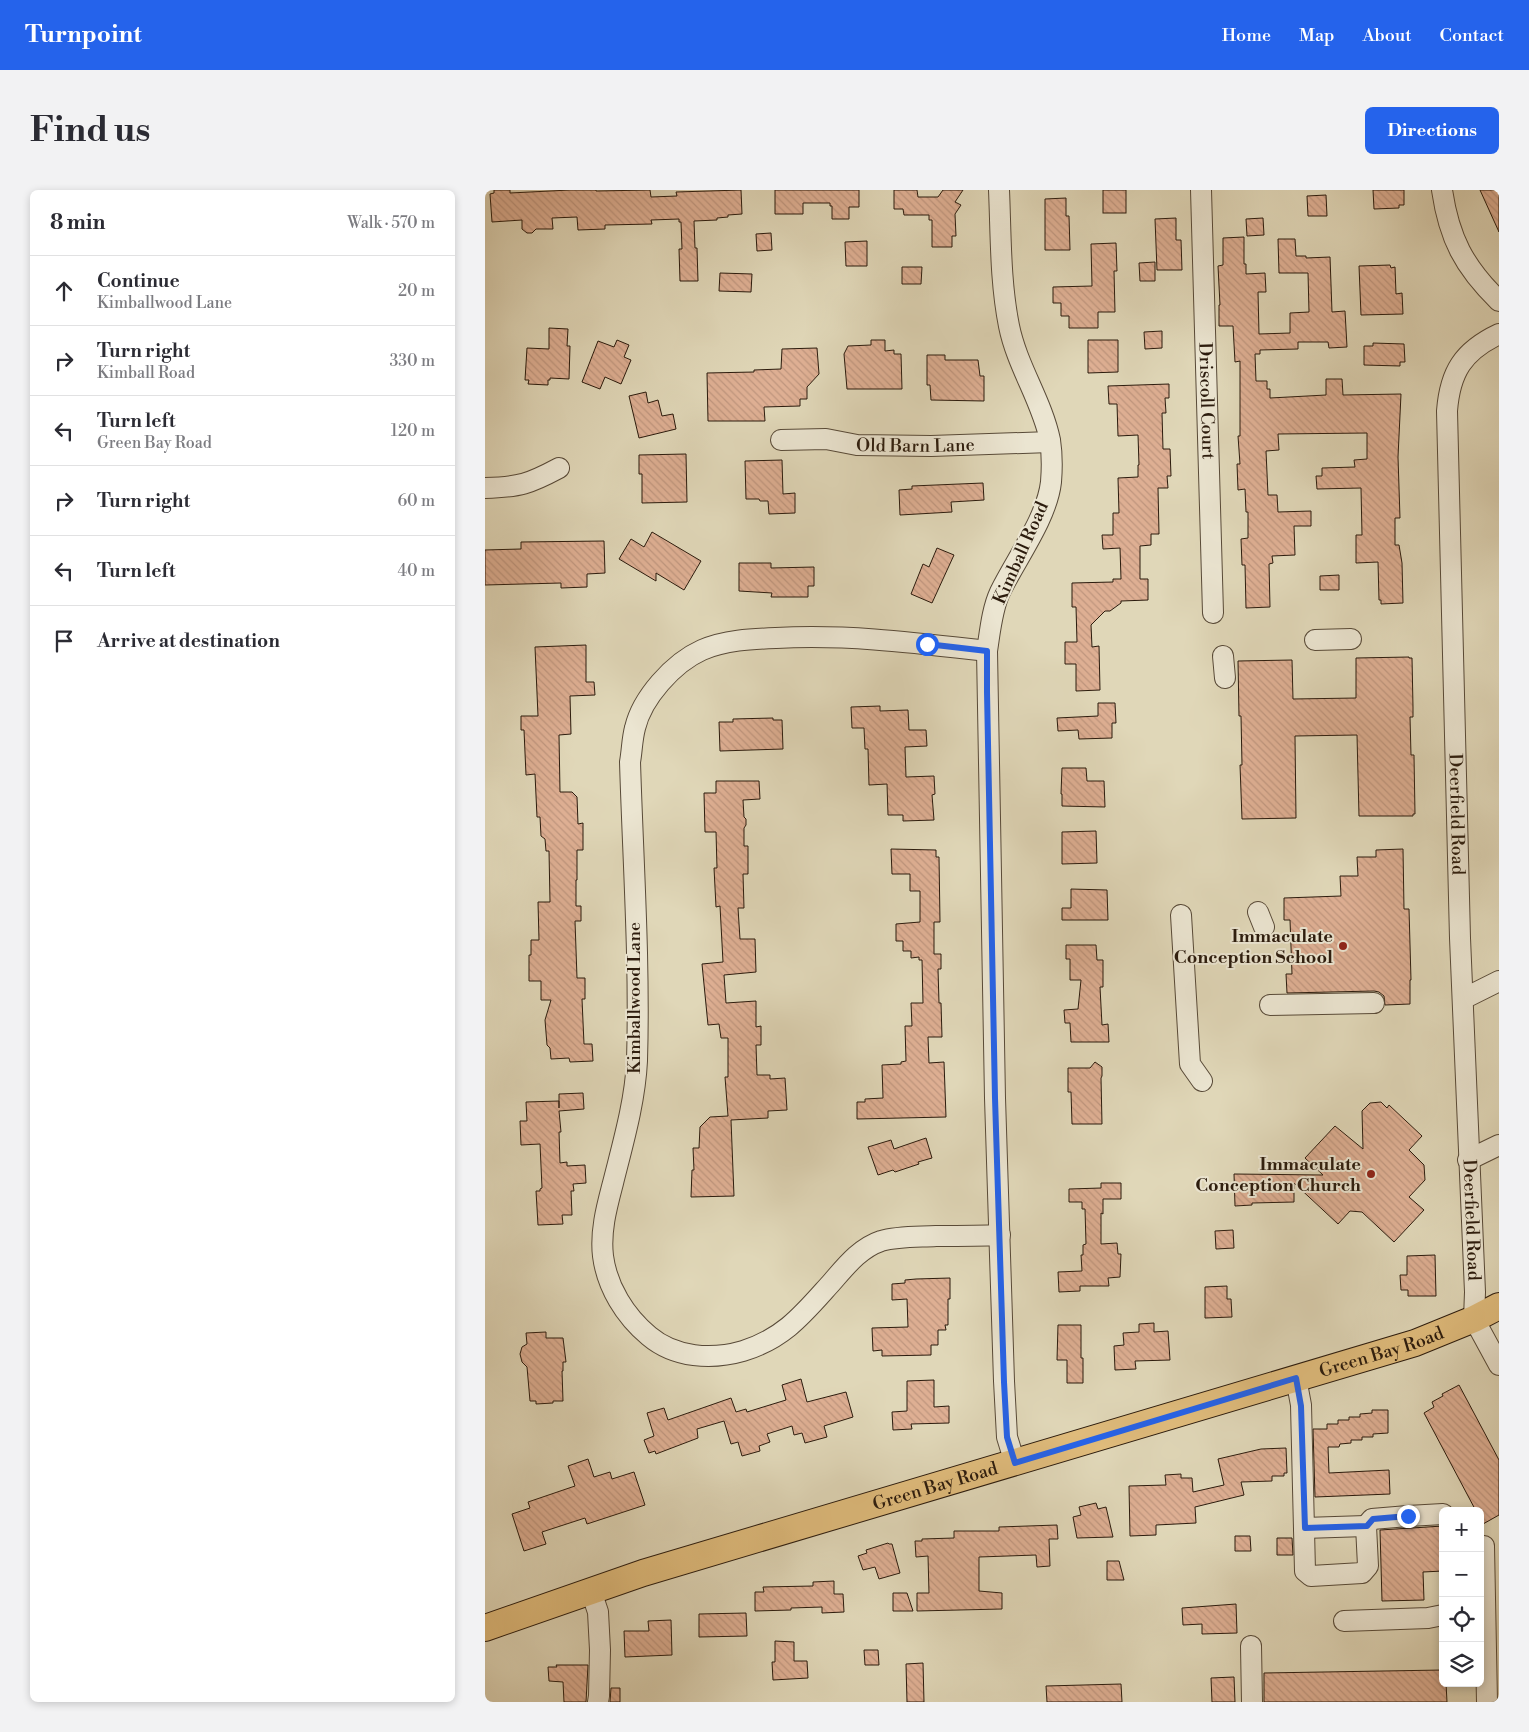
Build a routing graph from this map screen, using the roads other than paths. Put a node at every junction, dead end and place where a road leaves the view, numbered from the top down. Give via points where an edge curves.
1 (999, 190) edge
2 (1201, 190) edge
3 (1442, 190) edge
4 (1499, 301) edge
5 (1499, 334) edge
6 (781, 440) dead end
7 (1050, 442) junction
8 (559, 468) dead end
9 (485, 488) edge
10 (1213, 613) dead end
11 (1351, 639) dead end
12 (1315, 640) dead end
13 (987, 651) junction
14 (1223, 656) dead end
15 (1225, 678) dead end
16 (1181, 915) dead end
17 (1499, 981) edge
18 (1463, 999) junction
19 (1374, 1003) dead end
20 (1270, 1005) dead end
21 (1202, 1081) dead end
22 (1499, 1145) edge
23 (1469, 1160) junction
24 (1000, 1235) junction
25 (1499, 1306) edge
26 (1474, 1318) junction
27 (1499, 1365) edge
28 (1296, 1378) junction
29 (1015, 1463) junction
30 (1439, 1514) edge
31 (1367, 1526) junction
32 (1305, 1528) junction
33 (1488, 1542) edge
34 (591, 1591) junction
35 (1484, 1597) edge
36 (1439, 1616) edge
37 (1344, 1621) dead end
38 (485, 1628) edge
39 (1484, 1634) edge
40 (1251, 1646) dead end
41 (598, 1702) edge
42 (1252, 1702) edge
43 (1487, 1702) edge

1 - 7 street, Kimball Road via 1002,273 1009,327
2 - 10 street, Driscoll Court
3 - 4 street via 1455,242 1469,268
5 - 18 street, Deerfield Road via 1469,354 1455,374 1447,411
6 - 7 street, Old Barn Lane via 826,439 867,446
7 - 13 street, Kimball Road via 1051,483 1042,514 999,594
8 - 9 street via 526,485
11 - 12 street
13 - 24 street, Kimball Road
13 - 24 street, Kimballwood Lane via 834,636 739,640 703,649 688,658 655,688 647,700 635,727 630,762 637,1063 625,1135 602,1233 603,1256 610,1283 638,1327 653,1340 683,1354 711,1356 741,1352 768,1342 783,1332 864,1249 910,1237
14 - 15 street
16 - 21 street via 1190,1064
17 - 18 street
18 - 23 street, Deerfield Road
19 - 20 street
22 - 23 street
23 - 26 street, Deerfield Road
24 - 29 street, Kimball Road via 1007,1437
25 - 26 main road, Green Bay Road
26 - 27 street
26 - 28 main road, Green Bay Road via 1415,1342
28 - 29 main road, Green Bay Road
28 - 32 street via 1301,1406
29 - 34 main road, Green Bay Road
30 - 31 street via 1373,1519
31 - 32 street
31 - 32 street via 1368,1566 1362,1573 1311,1576 1305,1571
33 - 35 street
34 - 38 main road, Green Bay Road
34 - 41 street via 598,1612
36 - 37 street
39 - 43 street
40 - 42 street

